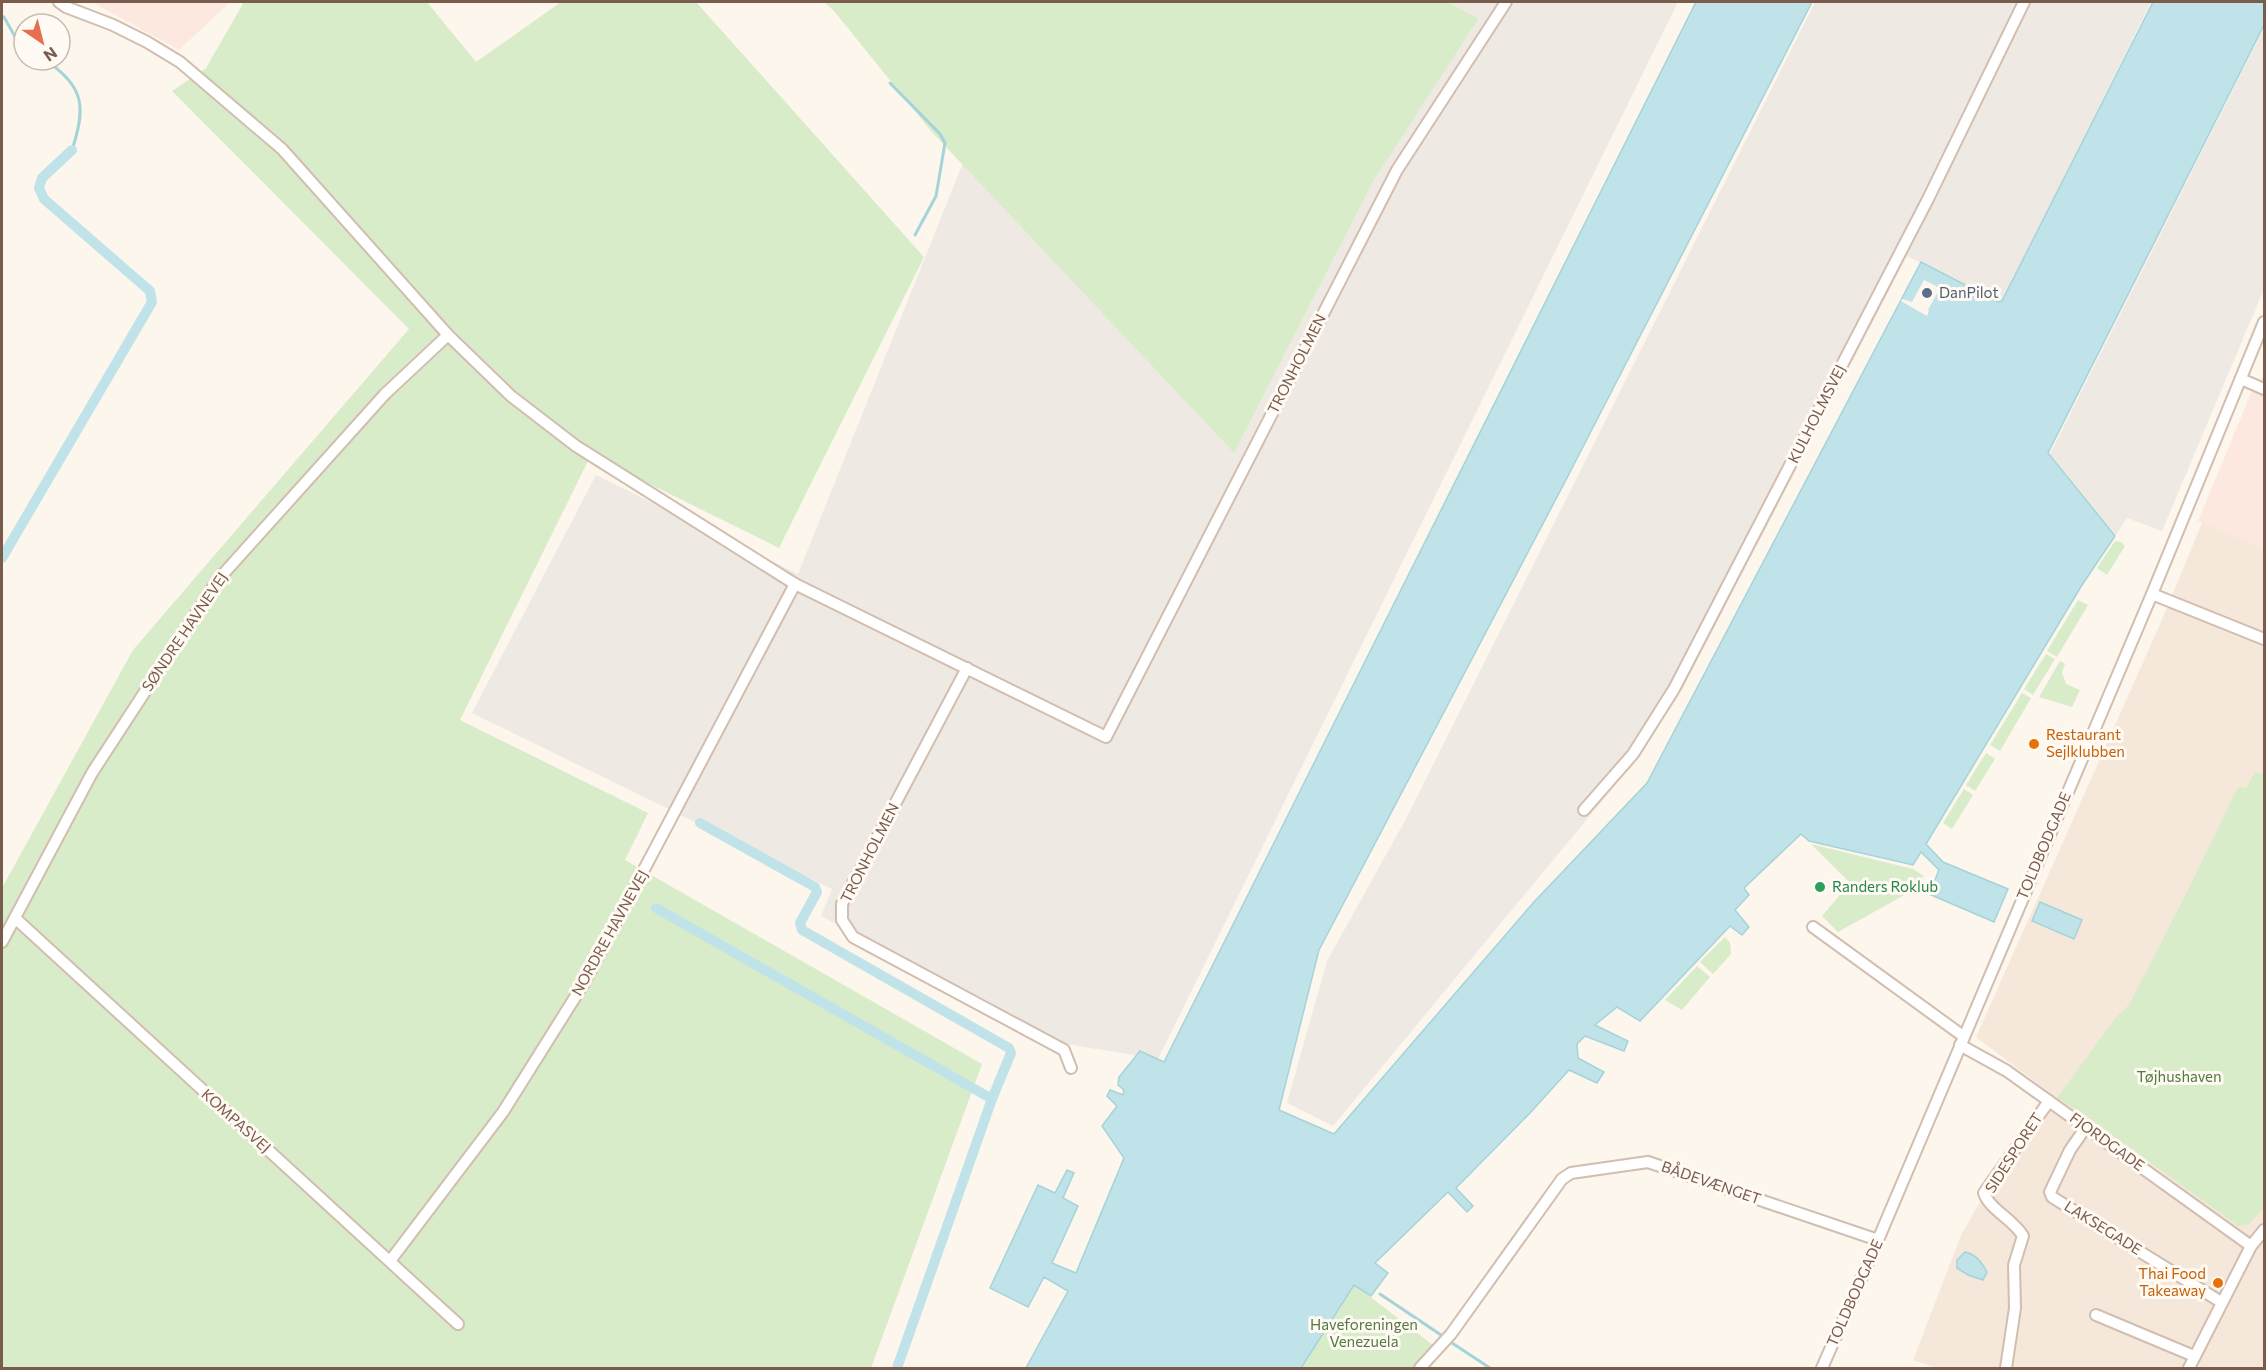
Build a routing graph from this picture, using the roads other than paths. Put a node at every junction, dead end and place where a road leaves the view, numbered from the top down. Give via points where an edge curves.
1 (60, 2) edge
2 (1506, 2) edge
3 (2024, 2) edge
4 (2265, 322) edge
5 (448, 335) junction
6 (2241, 379) junction
7 (2265, 389) edge
8 (795, 584) junction
9 (2152, 594) junction
10 (2265, 639) edge
11 (967, 668) junction
12 (1584, 810) dead end
13 (15, 918) junction
14 (1813, 927) dead end
15 (2, 942) edge
16 (1962, 1041) junction
17 (1071, 1068) dead end
18 (2049, 1101) junction
19 (2086, 1127) junction
20 (2265, 1230) edge
21 (1878, 1240) junction
22 (2251, 1246) junction
23 (390, 1261) junction
24 (2221, 1302) junction
25 (2096, 1315) dead end
26 (458, 1324) dead end
27 (2194, 1356) junction
28 (1420, 1368) edge
29 (1822, 1368) edge
30 (2006, 1368) edge
31 (2189, 1368) edge

1 - 5 street via 113,25 180,62 282,149
2 - 11 street, TRONHOLMEN via 1398,170 1106,737
3 - 12 street, KULHOLMSVEJ via 1928,199 1674,689 1632,754
4 - 6 street, TOLDBODGADE
5 - 8 street via 511,396 576,446
5 - 13 street, SØNDRE HAVNEVEJ via 385,394 217,581 92,774
6 - 7 street
6 - 9 street, TOLDBODGADE
8 - 11 street
8 - 23 street, NORDRE HAVNEVEJ via 584,983 503,1112
9 - 10 street
9 - 16 street, TOLDBODGADE
11 - 17 street, TRONHOLMEN via 842,904 842,920 853,937 1064,1050
13 - 15 street, SØNDRE HAVNEVEJ
13 - 23 street, KOMPASVEJ
14 - 16 street, FJORDGADE
16 - 18 street, FJORDGADE
16 - 21 street, TOLDBODGADE
18 - 19 street, FJORDGADE
18 - 30 street, SIDESPORET via 1984,1193 2023,1236 2014,1265 2015,1308
19 - 22 street, FJORDGADE
19 - 24 street, LAKSEGADE via 2070,1150 2050,1192 2052,1197
20 - 22 street
21 - 28 street, BÅDEVÆNGET via 1648,1162 1571,1173 1562,1179 1440,1349
21 - 29 street, TOLDBODGADE
22 - 24 street
23 - 26 street, KOMPASVEJ
24 - 27 street
25 - 27 street
27 - 31 street

